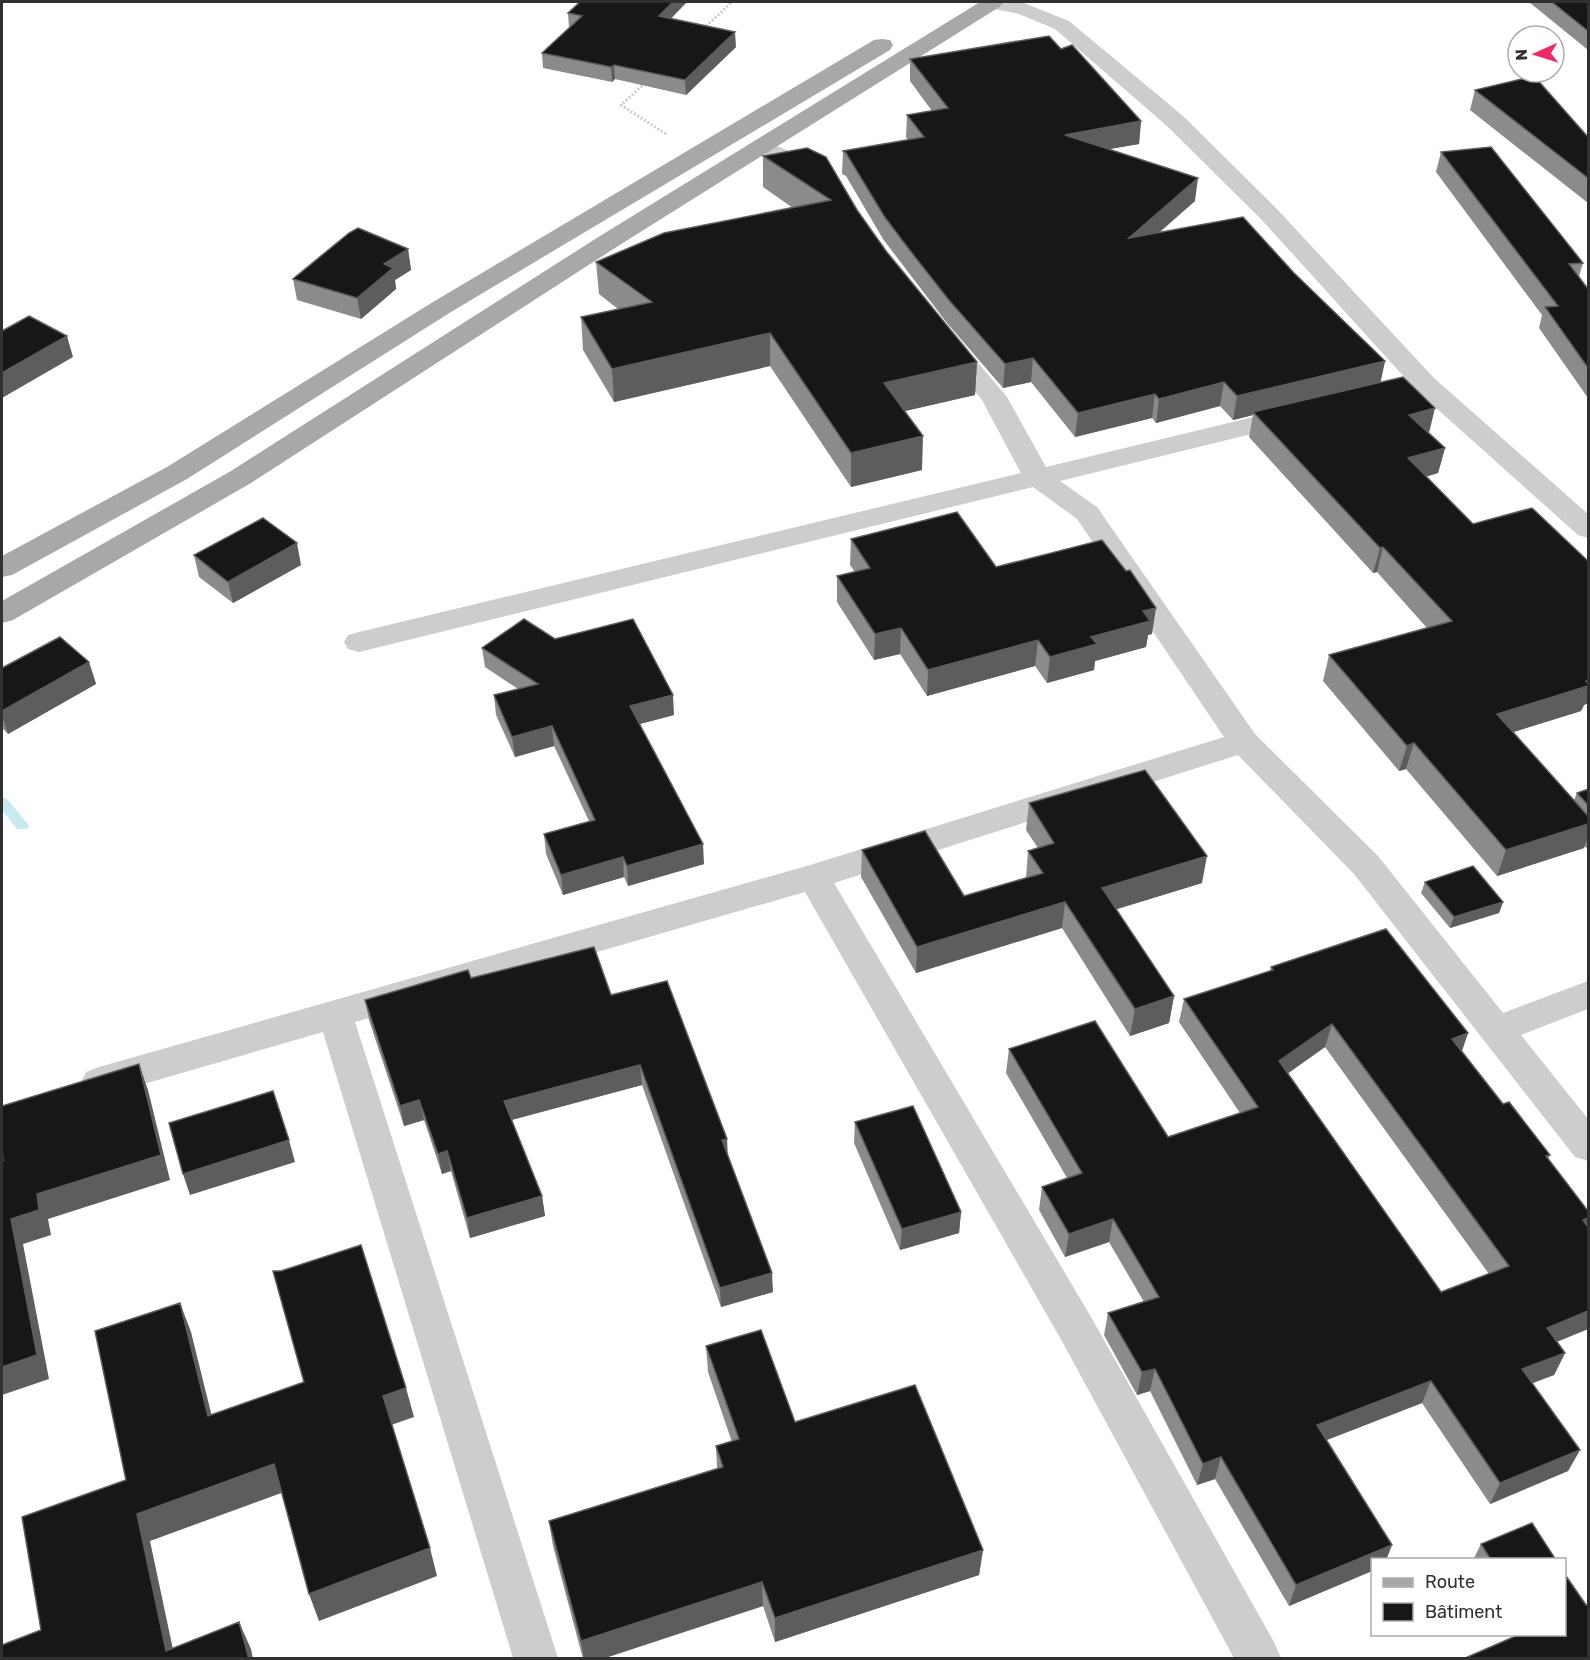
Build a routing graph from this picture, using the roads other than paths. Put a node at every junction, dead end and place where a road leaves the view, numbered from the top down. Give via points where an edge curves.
1 (956, 2) edge
2 (990, 2) edge
3 (762, 146) junction
4 (840, 190) edge
5 (930, 321) edge
6 (1425, 384) junction
7 (1390, 392) edge
8 (1322, 409) edge
9 (1038, 478) junction
10 (1588, 529) edge
11 (2, 568) edge
12 (2, 613) edge
13 (359, 642) dead end
14 (1245, 742) junction
15 (813, 878) junction
16 (1588, 995) edge
17 (335, 1014) junction
18 (1496, 1030) junction
19 (70, 1090) edge
20 (1588, 1146) edge
21 (535, 1659) edge
22 (1258, 1659) edge

1 - 11 main road via 442,307 177,473
2 - 3 main road
2 - 6 street via 1024,9 1062,25 1175,121 1268,213
3 - 4 street via 836,182
3 - 12 main road via 241,477
5 - 9 street via 994,397
6 - 7 street
6 - 10 street
8 - 9 street
9 - 13 street
9 - 14 street via 1087,513
14 - 15 street
14 - 18 street via 1366,865
15 - 17 street
15 - 22 street via 1077,1330
16 - 18 street
17 - 19 street
17 - 21 street
18 - 20 street

